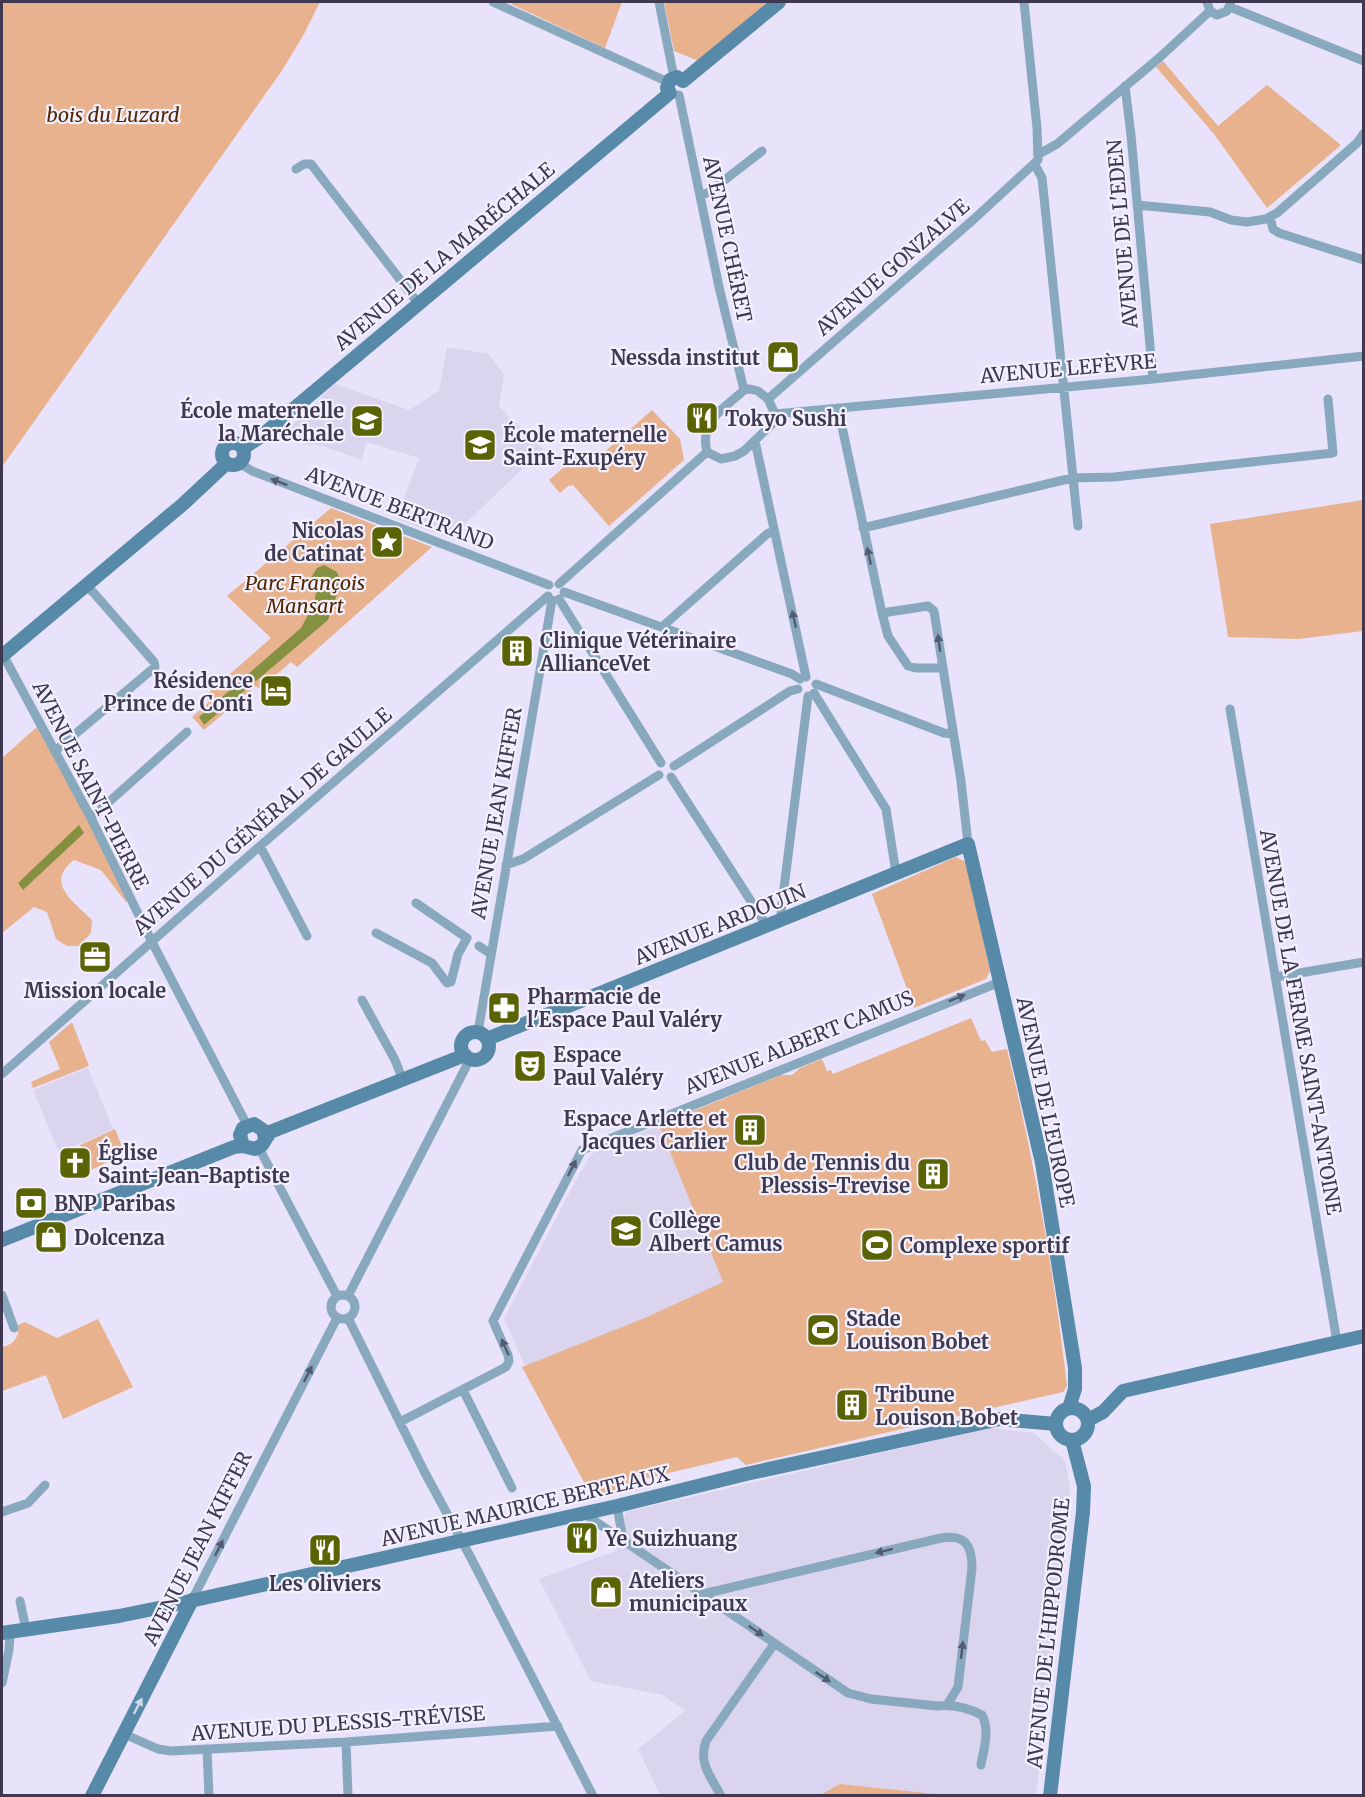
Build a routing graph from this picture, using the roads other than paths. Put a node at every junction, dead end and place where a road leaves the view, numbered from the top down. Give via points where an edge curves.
1 (493, 2) edge
2 (659, 2) edge
3 (779, 2) edge
4 (1024, 2) edge
5 (1231, 4) edge
6 (1209, 6) edge
7 (1364, 61) edge
8 (675, 86) junction
9 (1125, 86) junction
10 (1364, 133) edge
11 (762, 151) dead end
12 (1037, 160) junction
13 (296, 169) dead end
14 (700, 196) junction
15 (1137, 205) junction
16 (1270, 217) junction
17 (1364, 260) edge
18 (418, 303) junction
19 (1364, 356) edge
20 (1153, 378) junction
21 (1063, 387) junction
22 (744, 390) junction
23 (768, 399) junction
24 (1328, 399) dead end
25 (838, 408) junction
26 (775, 414) junction
27 (754, 441) junction
28 (243, 448) junction
29 (707, 452) junction
30 (233, 463) junction
31 (1072, 478) junction
32 (1078, 526) dead end
33 (863, 528) junction
34 (774, 531) junction
35 (86, 587) junction
36 (555, 593) junction
37 (882, 613) junction
38 (663, 627) junction
39 (2, 655) edge
40 (943, 669) junction
41 (802, 682) junction
42 (813, 691) junction
43 (1230, 709) dead end
44 (187, 732) dead end
45 (953, 734) junction
46 (55, 751) junction
47 (661, 762) junction
48 (674, 766) junction
49 (658, 775) junction
50 (671, 777) junction
51 (91, 818) junction
52 (968, 844) junction
53 (260, 846) junction
54 (506, 865) junction
55 (896, 873) junction
56 (416, 903) dead end
57 (784, 919) junction
58 (767, 926) junction
59 (376, 933) dead end
60 (307, 936) dead end
61 (152, 942) junction
62 (479, 946) dead end
63 (491, 954) junction
64 (1364, 962) edge
65 (1276, 977) junction
66 (1000, 982) junction
67 (362, 1000) dead end
68 (482, 1036) junction
69 (465, 1054) junction
70 (400, 1073) junction
71 (2, 1074) edge
72 (252, 1136) junction
73 (2, 1232) edge
74 (2, 1240) edge
75 (2, 1295) edge
76 (337, 1296) junction
77 (348, 1296) junction
78 (337, 1318) junction
79 (348, 1318) junction
80 (14, 1328) dead end
81 (1364, 1336) edge
82 (1337, 1342) junction
83 (463, 1390) junction
84 (1070, 1408) junction
85 (1088, 1420) junction
86 (400, 1422) junction
87 (1056, 1424) junction
88 (1071, 1440) junction
89 (45, 1485) dead end
90 (512, 1488) dead end
91 (617, 1506) junction
92 (2, 1512) edge
93 (583, 1513) junction
94 (623, 1540) junction
95 (462, 1541) junction
96 (703, 1594) junction
97 (20, 1600) dead end
98 (192, 1600) junction
99 (26, 1629) junction
100 (6, 1632) edge
101 (774, 1644) junction
102 (2, 1683) edge
103 (947, 1705) junction
104 (558, 1726) junction
105 (124, 1734) junction
106 (346, 1742) junction
107 (207, 1749) junction
108 (981, 1765) dead end
109 (92, 1796) edge
110 (209, 1796) edge
111 (348, 1796) edge
112 (593, 1796) edge
113 (721, 1796) edge
114 (1050, 1796) edge

1 - 8 street
2 - 8 street, AVENUE CHÉRET
3 - 8 street, AVENUE DE LA MARÉCHALE
4 - 12 street
5 - 6 street via 1221,15
5 - 7 street
6 - 9 street, AVENUE GONZALVE via 1159,58
8 - 14 street, AVENUE CHÉRET
8 - 18 street, AVENUE DE LA MARÉCHALE
9 - 12 street, AVENUE GONZALVE
9 - 15 street, AVENUE DE L'EDEN
10 - 16 street
11 - 14 street
12 - 21 street
12 - 23 street, AVENUE GONZALVE
13 - 18 street via 311,164
14 - 22 street, AVENUE CHÉRET
15 - 16 street via 1210,212 1247,222
15 - 20 street, AVENUE DE L'EDEN
16 - 17 street via 1273,229 1279,232
18 - 28 street, AVENUE DE LA MARÉCHALE
19 - 20 street, AVENUE LEFÈVRE
20 - 21 street, AVENUE LEFÈVRE
21 - 25 street, AVENUE LEFÈVRE
21 - 31 street
22 - 23 street via 758,391
22 - 29 street via 705,431
23 - 26 street
24 - 31 street via 1334,453 1125,476
25 - 26 street, AVENUE LEFÈVRE
25 - 33 street
26 - 27 street via 774,422
27 - 29 street via 740,453 721,459
27 - 34 street
28 - 30 street via 244,458
28 - 30 street via 235,443 226,447 223,456
29 - 36 street, AVENUE DU GÉNÉRAL DE GAULLE
30 - 35 street
36 -> 30 street, AVENUE BERTRAND
31 - 32 street
31 - 33 street
37 -> 33 street
34 - 38 street
41 -> 34 street
35 - 39 street
35 - 46 street via 155,666
36 - 38 street, AVENUE BERTRAND
36 - 47 street
36 - 53 street, AVENUE DU GÉNÉRAL DE GAULLE
36 - 54 street, AVENUE JEAN KIFFER
37 - 40 street via 888,636 908,666
40 -> 37 street via 934,611 928,606
38 - 41 street, AVENUE BERTRAND via 792,674
39 - 46 street, AVENUE SAINT-PIERRE
40 - 45 street
41 - 42 street via 802,694
41 - 42 street via 812,678
41 - 48 street
42 - 45 street
42 - 55 street via 886,809
42 - 57 street via 781,912
43 - 65 street, AVENUE DE LA FERME SAINT-ANTOINE
44 - 51 street
45 - 52 street
46 - 51 street, AVENUE SAINT-PIERRE
47 - 48 street
47 - 49 street
48 - 50 street
49 - 50 street
49 - 54 street via 524,859
50 - 58 street
51 - 61 street, AVENUE SAINT-PIERRE
52 - 55 street, AVENUE ARDOUIN
52 - 66 street, AVENUE DE L'EUROPE
53 - 60 street
53 - 61 street, AVENUE DU GÉNÉRAL DE GAULLE
54 - 63 street, AVENUE JEAN KIFFER
55 - 57 street, AVENUE ARDOUIN
56 - 59 street via 467,938 451,982 444,980 432,963
57 - 58 street, AVENUE ARDOUIN
58 - 68 street, AVENUE ARDOUIN
61 - 71 street, AVENUE DU GÉNÉRAL DE GAULLE
61 - 72 street, AVENUE SAINT-PIERRE
62 - 63 street
63 - 68 street, AVENUE JEAN KIFFER
64 - 65 street
65 - 82 street, AVENUE DE LA FERME SAINT-ANTOINE
83 -> 66 street, AVENUE ALBERT CAMUS via 506,1367 508,1355 493,1321 582,1150
66 - 84 street, AVENUE DE L'EUROPE via 1043,1170 1075,1368
67 - 70 street
68 - 69 street via 465,1036
68 - 69 street via 489,1047 486,1055 478,1059
69 - 70 street
69 - 72 street
69 - 77 street
70 - 72 street
72 - 73 street
72 - 74 street via 234,1147
72 - 76 street, AVENUE SAINT-PIERRE
75 - 80 street
76 - 77 street
76 - 78 street via 330,1307
77 - 79 street via 355,1308
78 - 79 street
98 -> 78 street, AVENUE JEAN KIFFER
79 - 86 street
81 - 82 street
82 - 85 street via 1123,1391 1103,1412
83 - 86 street, AVENUE ALBERT CAMUS
83 - 90 street
84 - 85 street via 1083,1411
84 - 87 street via 1061,1411
85 - 88 street via 1085,1434
86 - 95 street
87 - 88 street via 1062,1437
87 - 91 street, AVENUE MAURICE BERTEAUX via 1000,1419
88 - 114 street, AVENUE DE L'HIPPODROME via 1084,1486 1083,1512
89 - 92 street via 28,1503
91 - 93 street, AVENUE MAURICE BERTEAUX
91 - 94 street
93 - 94 street
93 - 95 street, AVENUE MAURICE BERTEAUX
94 - 96 street
95 - 98 street, AVENUE MAURICE BERTEAUX
95 - 104 street
96 -> 101 street
103 -> 96 street via 958,1687 972,1568 971,1549 963,1540 941,1538
97 - 99 street
98 - 99 street, AVENUE MAURICE BERTEAUX via 119,1616
105 -> 98 street, AVENUE JEAN KIFFER
99 - 100 street, AVENUE MAURICE BERTEAUX
100 - 102 street
101 -> 103 street via 855,1696
101 - 113 street via 702,1753
103 - 108 street via 982,1715 987,1733
104 - 106 street, AVENUE DU PLESSIS-TRÉVISE
104 - 112 street
105 - 107 street, AVENUE DU PLESSIS-TRÉVISE via 158,1749
105 - 109 street, AVENUE JEAN KIFFER
106 - 107 street, AVENUE DU PLESSIS-TRÉVISE
106 - 111 street
107 - 110 street

